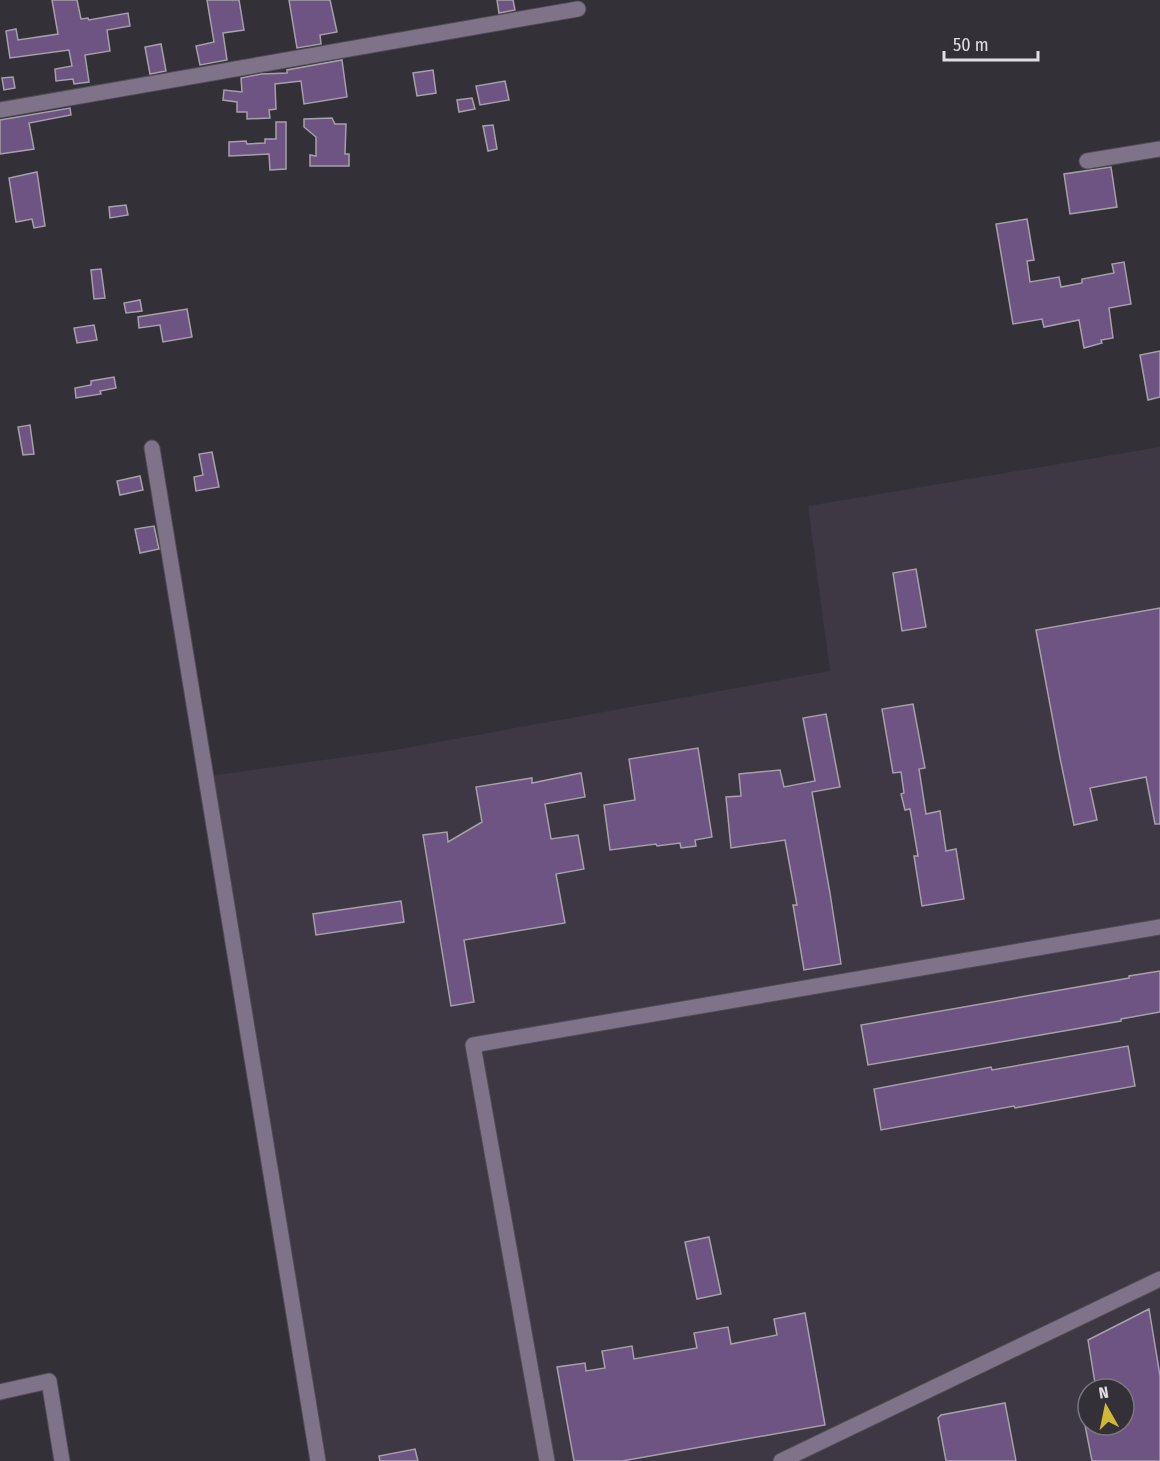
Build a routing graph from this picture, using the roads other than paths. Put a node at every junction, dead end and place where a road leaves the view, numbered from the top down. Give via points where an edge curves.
1 (578, 9) dead end
2 (0, 110) edge
3 (1160, 149) edge
4 (1087, 161) dead end
5 (152, 448) dead end
6 (1160, 927) edge
7 (1160, 1279) edge
8 (0, 1392) edge
9 (62, 1461) edge
10 (318, 1461) edge
11 (548, 1461) edge
12 (781, 1461) edge

1 - 2 street
3 - 4 street
5 - 10 street
6 - 11 street via 473,1045
7 - 12 street
8 - 9 street via 49,1381

